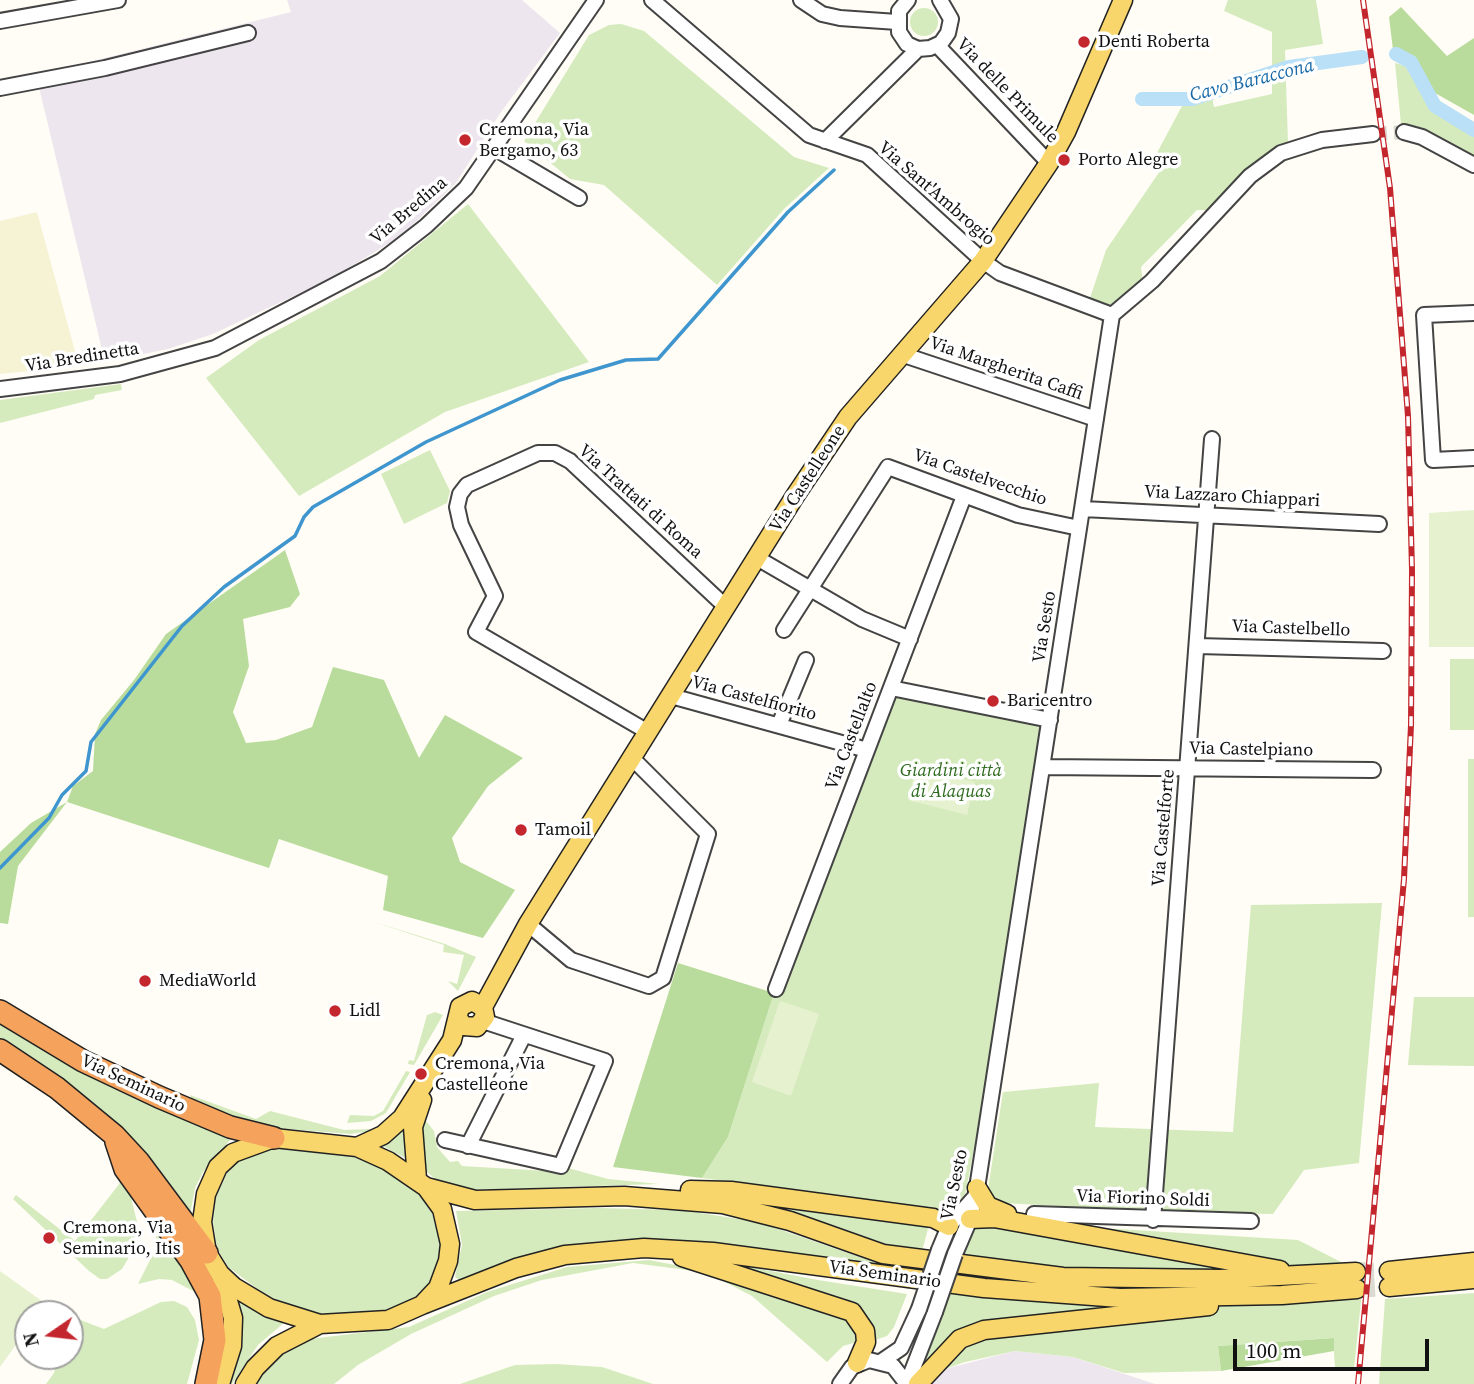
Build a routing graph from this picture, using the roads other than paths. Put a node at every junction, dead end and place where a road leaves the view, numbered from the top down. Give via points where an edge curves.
1 (118, 0) edge
2 (596, 0) edge
3 (801, 0) edge
4 (908, 0) edge
5 (940, 0) edge
6 (1124, 0) edge
7 (654, 1) edge
8 (0, 21) edge
9 (897, 22) junction
10 (248, 33) dead end
11 (937, 45) junction
12 (918, 49) junction
13 (1, 85) edge
14 (1404, 132) tunnel mouth
15 (1373, 134) tunnel mouth
16 (825, 141) junction
17 (496, 149) junction
18 (1049, 163) junction
19 (1474, 165) edge
20 (579, 198) dead end
21 (983, 261) junction
22 (1474, 313) edge
23 (1112, 316) junction
24 (904, 355) junction
25 (170, 362) joint
26 (0, 389) edge
27 (1096, 419) junction
28 (1212, 439) dead end
29 (1474, 458) edge
30 (964, 496) junction
31 (1083, 509) junction
32 (1207, 516) junction
33 (1379, 524) dead end
34 (1079, 528) junction
35 (757, 558) junction
36 (810, 589) junction
37 (726, 607) junction
38 (784, 630) dead end
39 (910, 639) junction
40 (1198, 646) junction
41 (1383, 651) dead end
42 (806, 660) dead end
43 (891, 688) junction
44 (671, 696) junction
45 (1050, 720) junction
46 (779, 725) junction
47 (648, 732) junction
48 (867, 750) junction
49 (632, 758) junction
50 (1043, 767) junction
51 (1188, 768) junction
52 (1373, 770) dead end
53 (528, 924) junction
54 (776, 989) dead end
55 (0, 1011) edge
56 (474, 1015) junction
57 (524, 1035) junction
58 (0, 1050) edge
59 (114, 1135) junction
60 (274, 1138) junction
61 (445, 1140) dead end
62 (468, 1146) junction
63 (357, 1147) junction
64 (422, 1183) junction
65 (976, 1193) junction
66 (624, 1196) junction
67 (970, 1219) junction
68 (1153, 1220) junction
69 (1038, 1221) junction
70 (1251, 1221) dead end
71 (949, 1226) junction
72 (644, 1248) junction
73 (207, 1253) junction
74 (955, 1254) junction
75 (1474, 1262) edge
76 (220, 1273) junction
77 (1311, 1276) junction
78 (1474, 1279) edge
79 (1282, 1295) junction
80 (422, 1305) junction
81 (320, 1324) junction
82 (882, 1361) junction
83 (857, 1363) junction
84 (206, 1384) edge
85 (220, 1384) edge
86 (244, 1384) edge
87 (840, 1384) edge
88 (907, 1384) edge
89 (918, 1384) edge

1 - 8 street
2 - 17 street, Via Bredina
3 - 9 street via 822,14
4 - 9 street via 899,10
5 - 11 street via 951,22
6 - 18 main road, Via Castelleone
7 - 16 street, Via Sant'Ambrogio via 809,135
9 - 12 street via 907,44
10 - 13 street via 105,68
11 - 12 street
11 - 18 street, Via delle Primule
12 - 16 street
14 - 19 street
15 - 23 street via 1322,140 1281,153 1251,176 1152,281
16 - 21 street, Via Sant'Ambrogio via 867,155
17 - 20 street
17 - 25 street, Via Bredina via 466,188 381,261 215,348
18 - 21 main road, Via Castelleone
21 - 23 street, Via Sant'Ambrogio via 1000,273
21 - 24 main road, Via Castelleone
22 - 29 street via 1424,315 1433,460
23 - 27 street, Via Sesto
24 - 27 street, Via Margherita Caffi
24 - 35 main road, Via Castelleone via 848,417
25 - 26 street, Via Bredinetta via 120,374
27 - 31 street, Via Sesto
28 - 32 street, Via Castelforte
30 - 34 street, Via Castelvecchio via 1018,515
30 - 36 street, Via Castelvecchio via 888,467
30 - 39 street, Via Castellalto
31 - 32 street, Via Lazzaro Chiappari
31 - 34 street, Via Sesto
32 - 33 street, Via Lazzaro Chiappari
32 - 40 street, Via Castelforte
34 - 45 street, Via Sesto
35 - 36 street
35 - 37 main road, Via Castelleone
36 - 38 street
36 - 39 street via 862,620
37 - 44 main road, Via Castelleone
37 - 47 street, Via Trattati di Roma via 570,461 555,453 538,453 467,485 460,494 461,525 495,596 475,632
39 - 43 street, Via Castellalto
40 - 41 street, Via Castelbello
40 - 51 street, Via Castelforte
42 - 46 street
43 - 45 street
43 - 48 street, Via Castellalto
44 - 46 street, Via Castelfiorito
44 - 47 main road, Via Castelleone
45 - 50 street, Via Sesto
46 - 48 street, Via Castelfiorito
47 - 49 main road, Via Castelleone
48 - 54 street, Via Castellalto
49 - 53 main road, Via Castelleone
49 - 53 street via 708,834 663,978 649,986 571,960
50 - 51 street, Via Castelpiano
50 - 65 street, Via Sesto
51 - 52 street, Via Castelpiano
51 - 68 street, Via Castelforte
53 - 56 main road, Via Castelleone
55 - 60 highway, Via Seminario via 83,1062 230,1127
56 - 57 street
56 - 63 main road, Via Castelleone via 402,1118 383,1135
56 - 64 main road, Via Castelleone via 422,1100 412,1127
57 - 62 street
57 - 62 street via 605,1061 561,1166
58 - 59 highway, Via Seminario via 57,1088
59 - 73 highway, Via Seminario
59 - 84 highway via 125,1169 191,1261 210,1296 215,1340
60 - 63 main road, Via Seminario
60 - 73 main road, Via Seminario via 233,1153 218,1167 203,1212
61 - 62 street
63 - 64 main road, Via Seminario
64 - 66 main road, Via Seminario via 475,1200
64 - 80 main road via 442,1209 450,1244 438,1288
65 - 67 street, Via Sesto
65 - 69 main road via 995,1211
65 - 71 street
66 - 71 main road via 731,1191 933,1218
66 - 77 main road, Via Seminario via 723,1204 790,1221 883,1254 1024,1273 1138,1279
67 - 69 main road
67 - 71 street
67 - 74 street, Via Sesto
68 - 69 street, Via Fiorino Soldi
68 - 70 street, Via Fiorino Soldi
69 - 77 main road
71 - 74 street via 954,1229
71 - 82 street, bridge via 901,1348
72 - 79 main road, Via Seminario via 713,1252 984,1289 1120,1298
72 - 80 main road, Via Seminario via 565,1255 516,1268
72 - 83 main road via 852,1312 865,1331 866,1342
73 - 76 main road, Via Seminario
74 - 88 street, Via Sesto, bridge
75 - 78 main road via 1389,1279
76 - 81 main road, Via Seminario via 269,1308
76 - 85 main road via 233,1318 232,1346
77 - 79 main road, Via Seminario via 1357,1281
79 - 89 main road via 984,1330 960,1339
80 - 81 main road, Via Seminario via 388,1320
81 - 86 main road via 277,1346
82 - 83 street
82 - 88 street, Via Sesto
83 - 87 street

